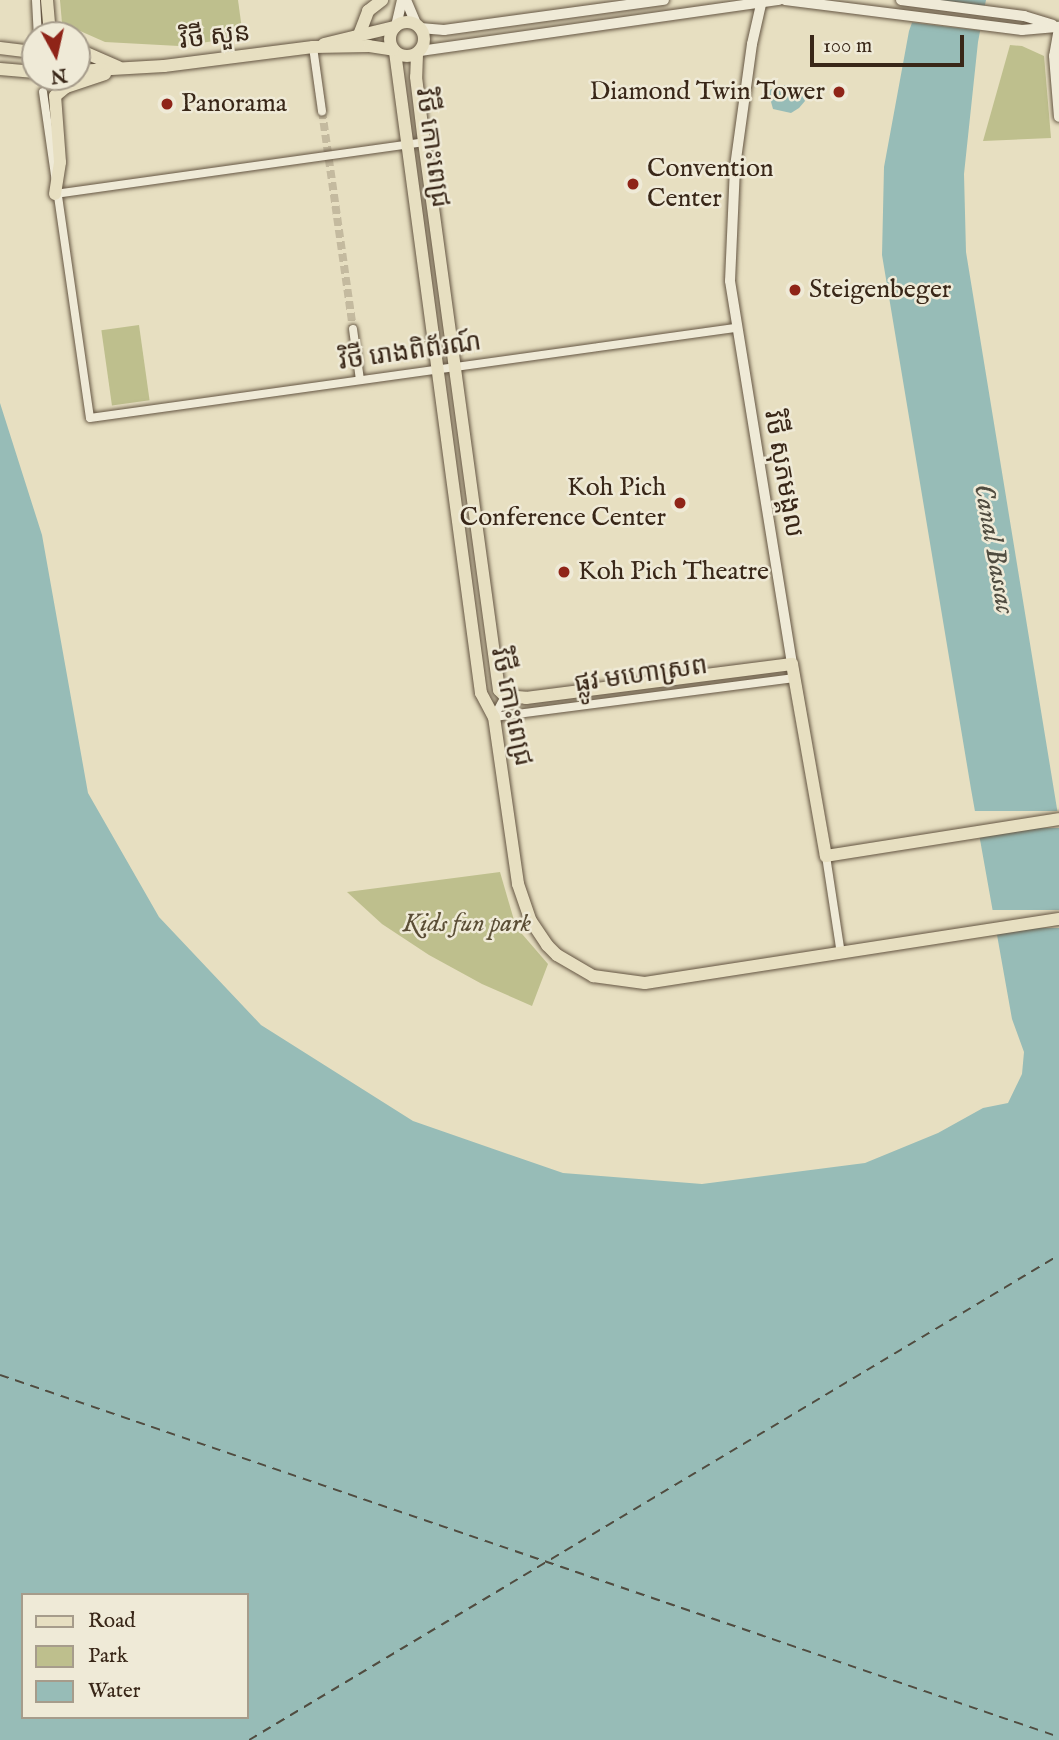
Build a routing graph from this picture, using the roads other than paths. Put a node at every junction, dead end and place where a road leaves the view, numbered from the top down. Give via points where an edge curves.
1 (36, 0) edge
2 (47, 0) edge
3 (382, 0) edge
4 (404, 0) edge
5 (664, 0) edge
6 (779, 0) edge
7 (785, 0) edge
8 (901, 0) edge
9 (761, 1) edge
10 (37, 21) edge
11 (49, 21) edge
12 (395, 26) junction
13 (418, 26) junction
14 (1059, 28) edge
15 (359, 35) junction
16 (313, 47) junction
17 (394, 51) junction
18 (419, 52) junction
19 (91, 55) edge
20 (91, 62) edge
21 (122, 68) junction
22 (91, 70) edge
23 (43, 92) tunnel mouth
24 (322, 111) tunnel mouth
25 (1059, 117) edge
26 (424, 142) junction
27 (409, 144) junction
28 (55, 194) junction
29 (735, 328) junction
30 (354, 329) tunnel mouth
31 (454, 367) junction
32 (439, 369) junction
33 (360, 380) junction
34 (792, 664) junction
35 (794, 678) junction
36 (505, 696) junction
37 (494, 717) junction
38 (1059, 819) edge
39 (825, 856) junction
40 (1059, 919) edge
41 (841, 954) junction

1 - 10 street
2 - 11 main road
3 - 15 main road via 368,11
4 - 12 main road
4 - 13 main road
5 - 13 main road via 444,30
6 - 9 main road
7 - 8 main road via 1022,30 1059,27 1024,16
9 - 18 main road
9 - 29 street, វិថី សុភមង្គល via 733,197 730,281
12 - 13 main road via 404,22
12 - 15 main road, វិថី សួន
12 - 17 main road via 390,37
13 - 18 main road via 425,39
14 - 25 street via 1054,56
15 - 16 main road, វិថី សួន
16 - 17 main road, វិថី សួន via 369,46
16 - 21 main road, វិថី សួន
16 - 24 street
17 - 18 main road via 405,57
17 - 27 main road, វិថី កោះពេជ្រ
18 - 26 main road, វិថី កោះពេជ្រ via 416,77
19 - 21 main road
20 - 21 main road
21 - 22 main road
21 - 28 main road via 66,87 55,96 60,162
23 - 28 street
26 - 27 street
26 - 31 main road, វិថី កោះពេជ្រ
27 - 28 street
27 - 32 main road, វិថី កោះពេជ្រ
28 - 33 street, វិថី រោងពិព័រណ៍ via 90,418
29 - 31 street, វិថី រោងពិព័រណ៍
29 - 34 street, វិថី សុភមង្គល
30 - 33 street
31 - 32 street, វិថី រោងពិព័រណ៍
31 - 36 main road, វិថី កោះពេជ្រ via 496,681
32 - 33 street, វិថី រោងពិព័រណ៍
32 - 37 main road, វិថី កោះពេជ្រ via 481,693
34 - 35 main road, វិថី សុភមង្គល
34 - 36 main road, ផ្លូវ មហោស្រព via 526,698
35 - 37 street, ផ្លូវ មហោស្រព
35 - 39 main road, វិថី សុភមង្គល
36 - 37 street
37 - 41 main road, វិថី កោះពេជ្រ via 518,884 531,921 557,955 593,976 645,983
38 - 39 main road
39 - 41 street, វិថី សុភមង្គល
40 - 41 main road, វិថី កោះពេជ្រ

